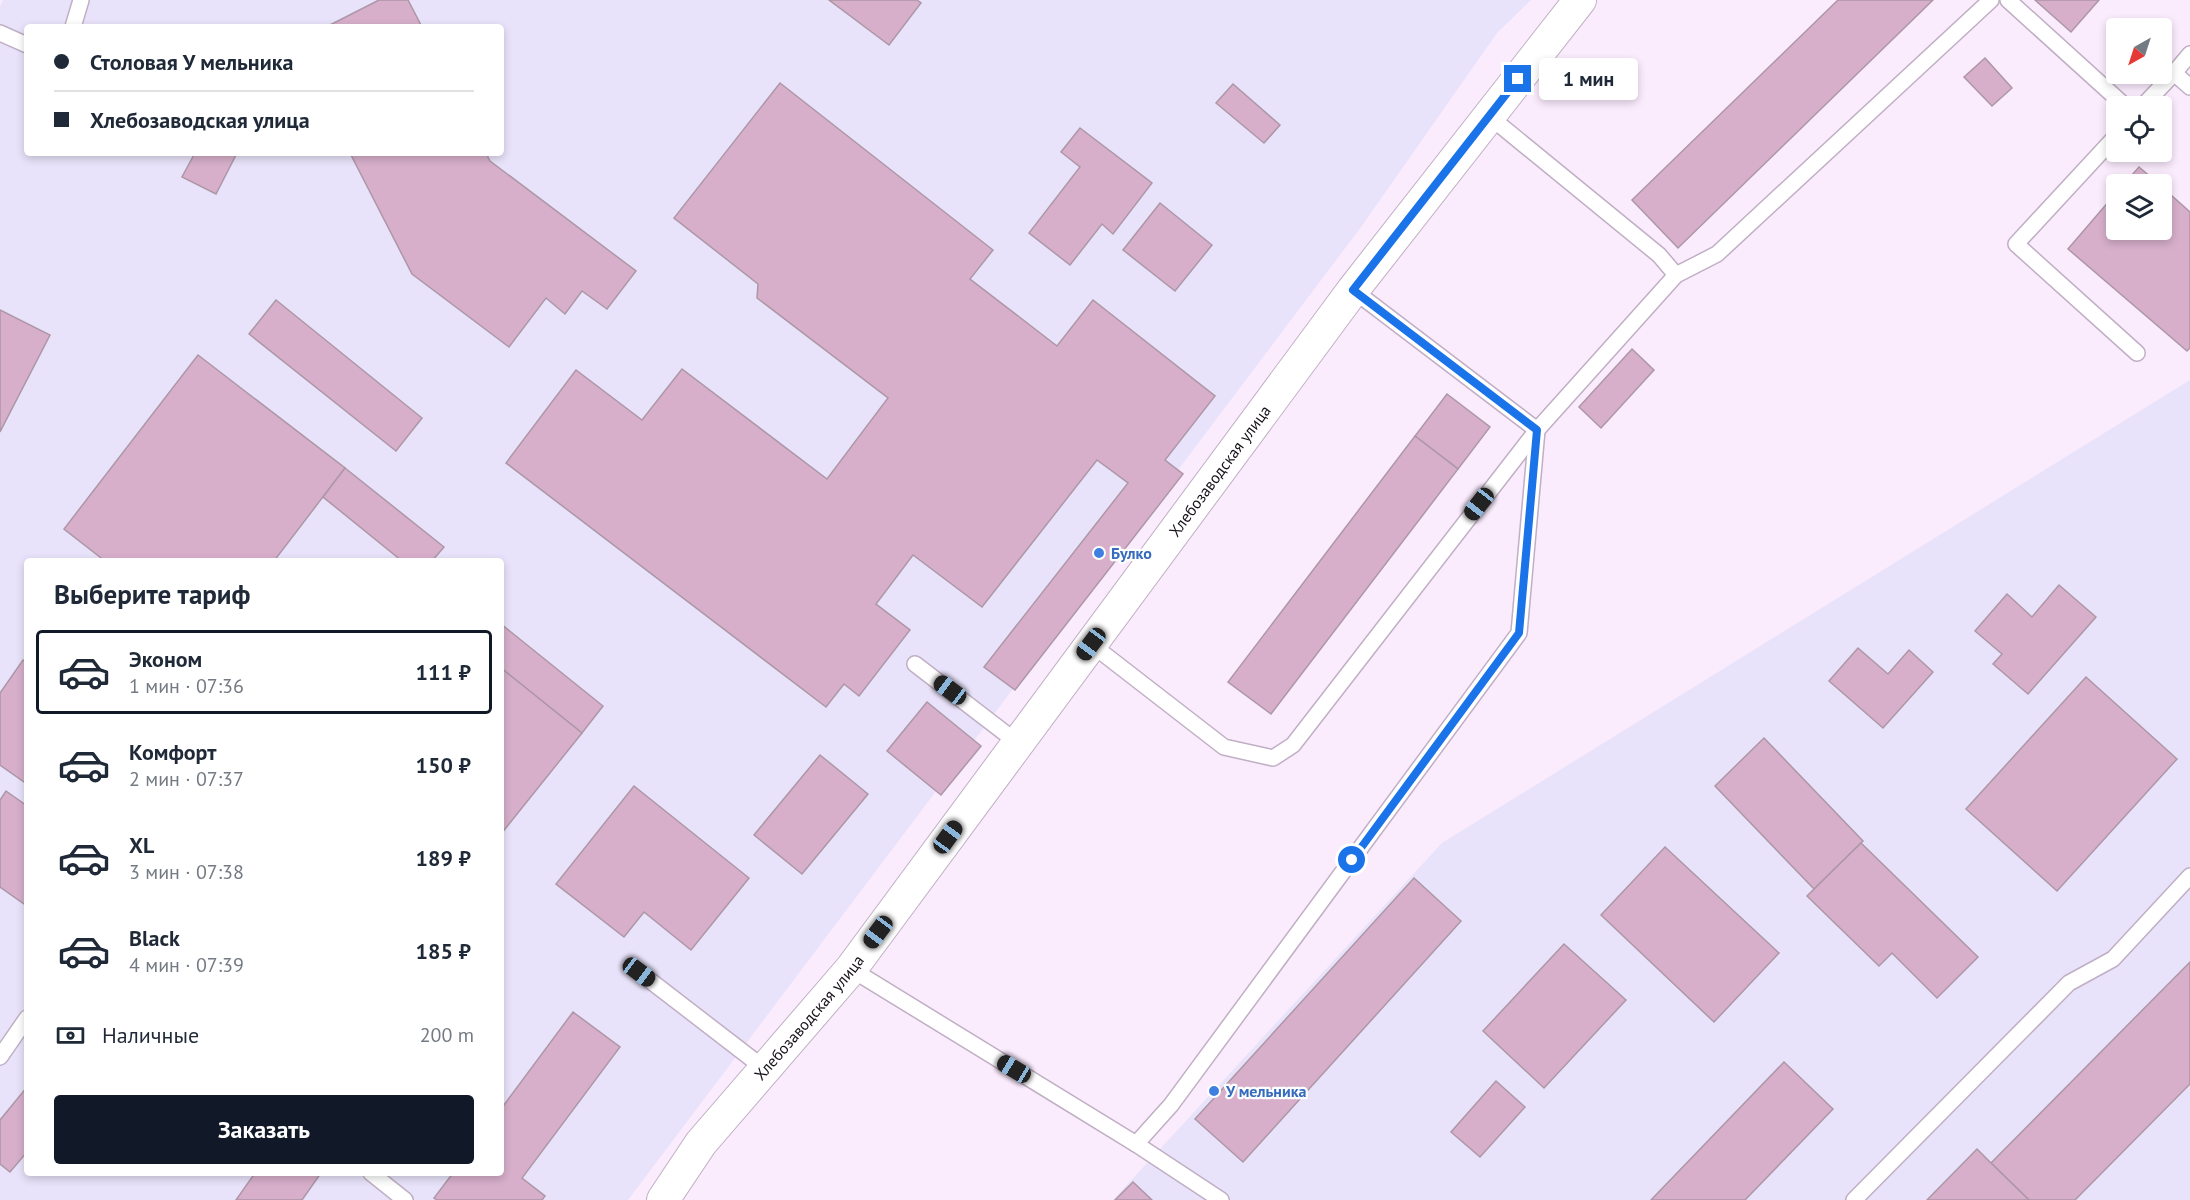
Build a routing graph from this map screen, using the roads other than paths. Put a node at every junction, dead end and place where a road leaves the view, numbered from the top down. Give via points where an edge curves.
1 (81, 0) edge
2 (1580, 0) edge
3 (1991, 0) edge
4 (2008, 0) edge
5 (74, 24) edge
6 (0, 33) edge
7 (24, 44) edge
8 (2190, 54) edge
9 (2174, 73) junction
10 (2190, 87) edge
11 (2114, 96) edge
12 (2152, 96) edge
13 (1489, 116) junction
14 (2106, 147) edge
15 (1676, 275) junction
16 (1353, 290) junction
17 (2137, 353) dead end
18 (1537, 430) junction
19 (1091, 644) junction
20 (915, 664) dead end
21 (1018, 743) junction
22 (2190, 876) edge
23 (850, 969) junction
24 (639, 972) dead end
25 (24, 1022) edge
26 (0, 1057) edge
27 (765, 1069) junction
28 (1136, 1144) junction
29 (374, 1176) edge
30 (405, 1200) edge
31 (663, 1200) edge
32 (1221, 1200) edge
33 (1854, 1200) edge

1 - 5 lane
2 - 13 street, Хлебозаводская улица
3 - 15 lane via 1717,254
4 - 11 lane
6 - 7 lane
8 - 9 lane
9 - 10 lane
9 - 12 lane
13 - 15 lane via 1659,255
13 - 16 street, Хлебозаводская улица
14 - 17 lane via 2016,243
15 - 18 lane
16 - 18 lane
16 - 19 street, Хлебозаводская улица
18 - 19 lane via 1293,746 1273,758 1224,747
18 - 28 lane via 1519,633 1172,1105
19 - 21 street, Хлебозаводская улица
20 - 21 lane
21 - 23 street, Хлебозаводская улица
22 - 33 lane via 2113,959 2069,983
23 - 27 street, Хлебозаводская улица
23 - 28 lane
24 - 27 lane
25 - 26 lane
27 - 31 street, Хлебозаводская улица via 701,1143
28 - 32 lane
29 - 30 lane

